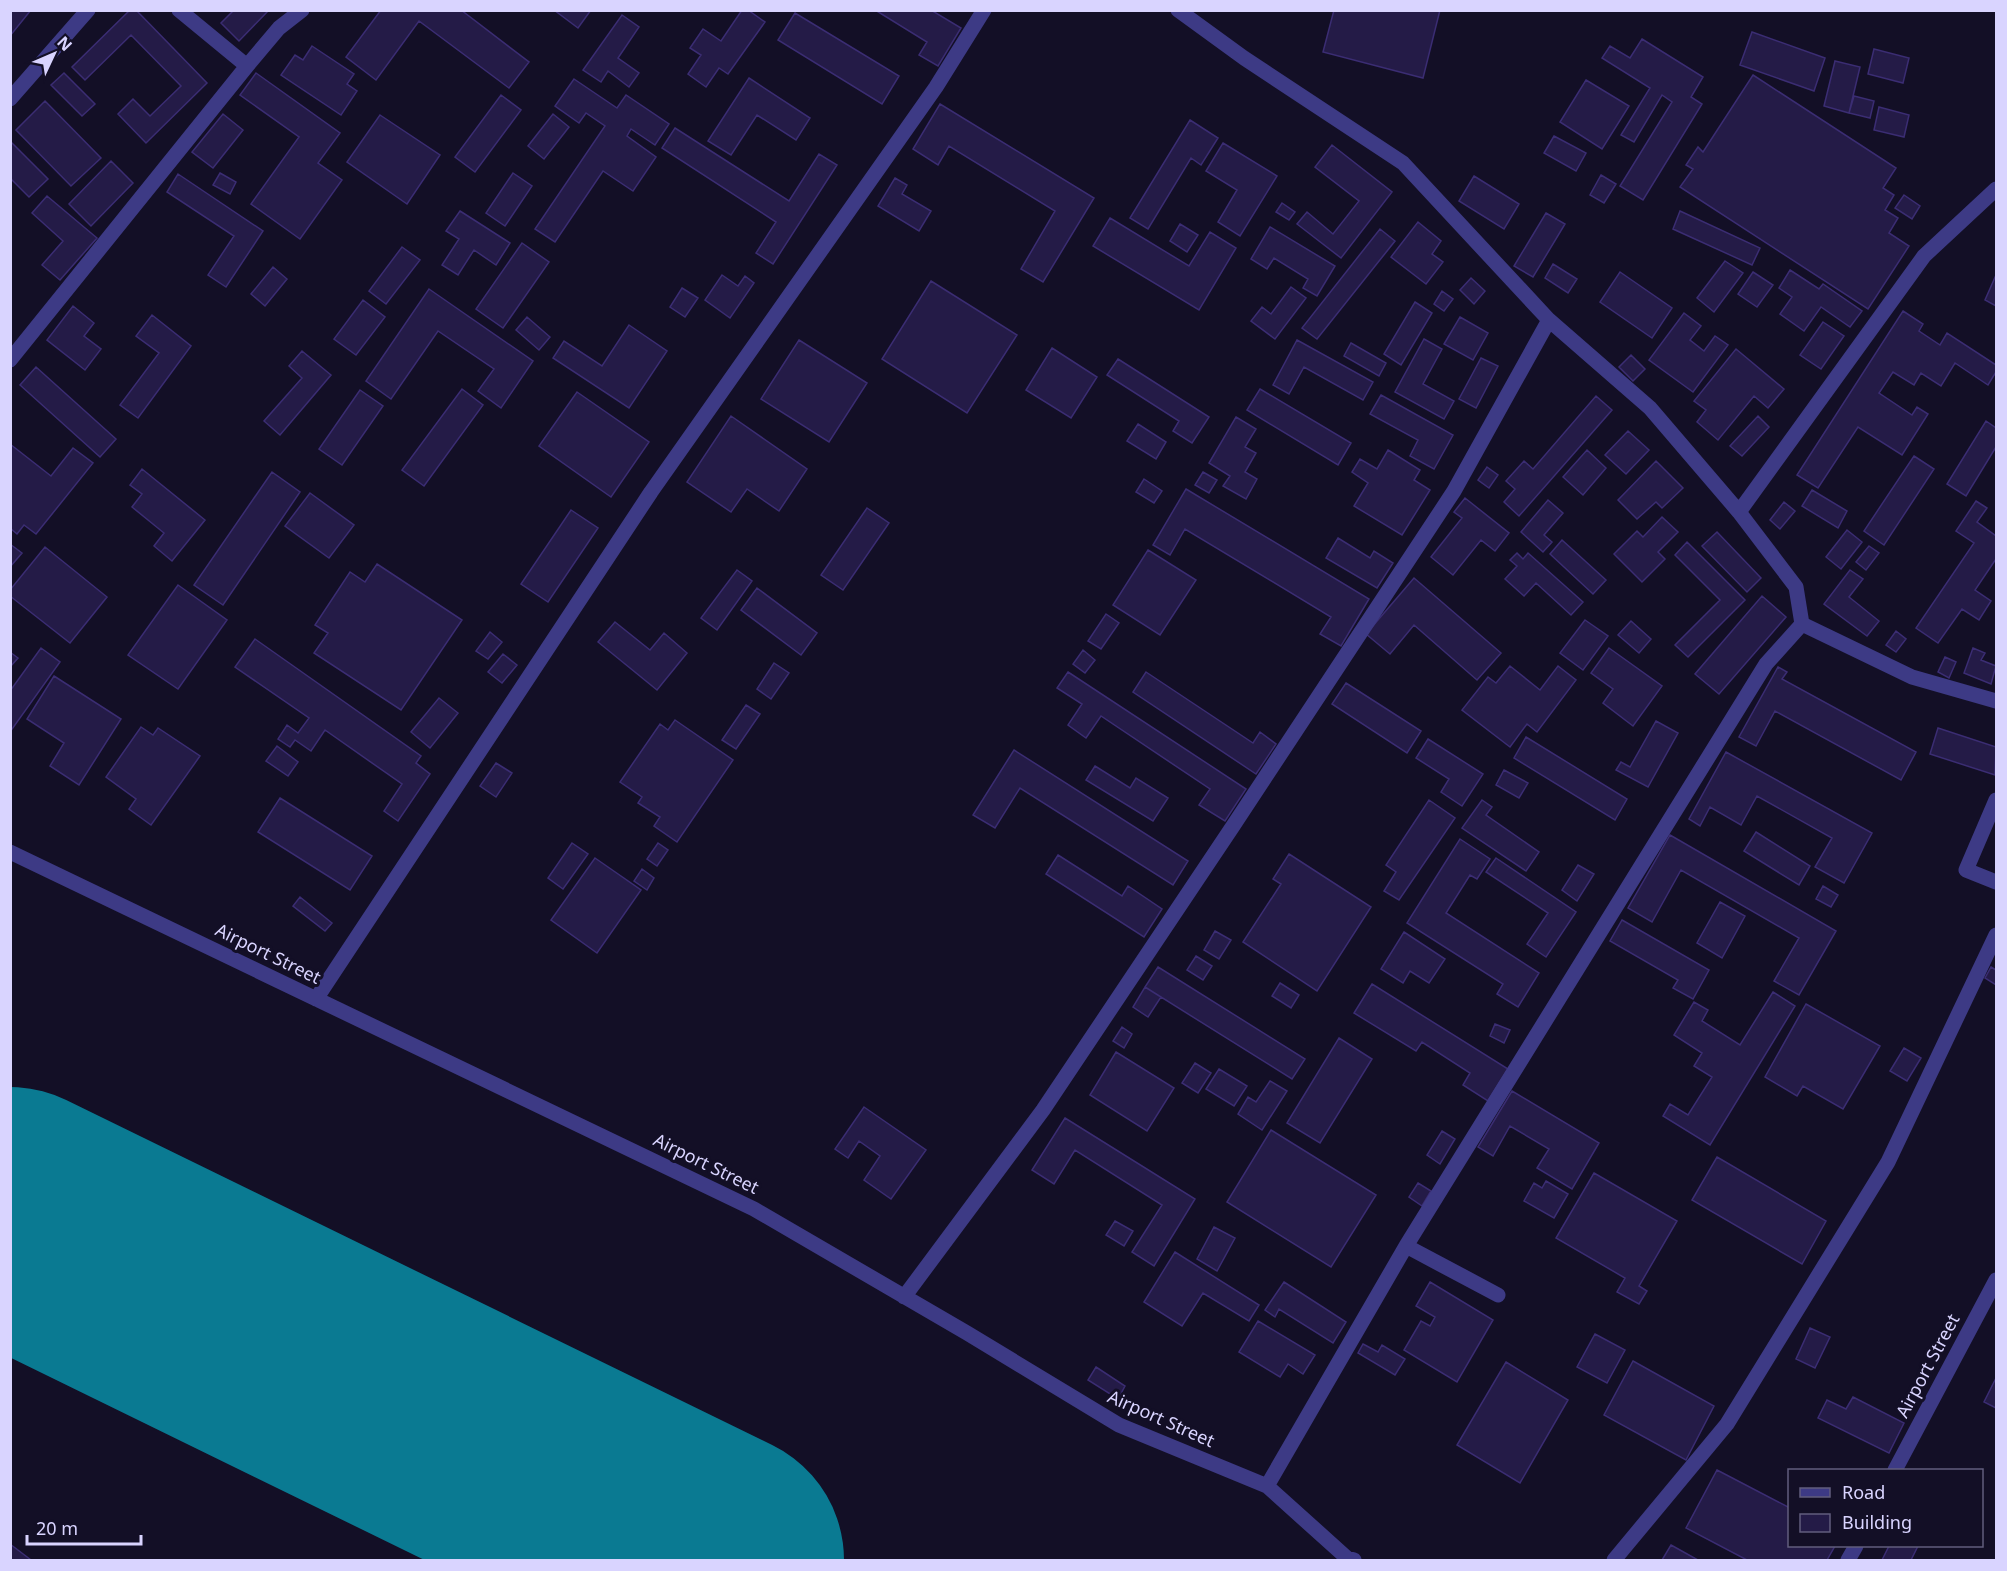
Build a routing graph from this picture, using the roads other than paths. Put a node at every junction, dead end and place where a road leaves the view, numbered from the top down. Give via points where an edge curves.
1 (88, 10) edge
2 (179, 10) edge
3 (302, 10) edge
4 (984, 10) edge
5 (1178, 10) edge
6 (247, 66) junction
7 (10, 99) edge
8 (1996, 189) edge
9 (1550, 320) junction
10 (10, 360) edge
11 (1739, 512) junction
12 (1802, 624) junction
13 (1996, 701) edge
14 (1996, 800) edge
15 (10, 852) edge
16 (1996, 882) edge
17 (1996, 935) edge
18 (316, 999) junction
19 (1406, 1246) junction
20 (1996, 1280) edge
21 (1498, 1295) dead end
22 (904, 1297) junction
23 (1896, 1469) edge
24 (1268, 1486) junction
25 (1354, 1560) edge
26 (1614, 1560) edge

1 - 7 street
2 - 6 street
3 - 6 street via 279,28
4 - 18 street via 936,87 651,492
5 - 9 street via 1403,163
6 - 10 street
8 - 11 street via 1924,256
9 - 11 street via 1650,408
9 - 22 street via 1454,491 1233,826 1043,1110
11 - 12 street via 1796,587
12 - 13 street via 1912,677
12 - 19 street via 1766,664
14 - 16 street via 1966,870
15 - 18 street, Airport Street
17 - 26 street via 1888,1162 1727,1424
18 - 22 street, Airport Street via 754,1209
19 - 21 street
19 - 24 street
20 - 23 street, Airport Street
22 - 24 street, Airport Street via 1119,1425
24 - 25 street, Airport Street via 1347,1558

